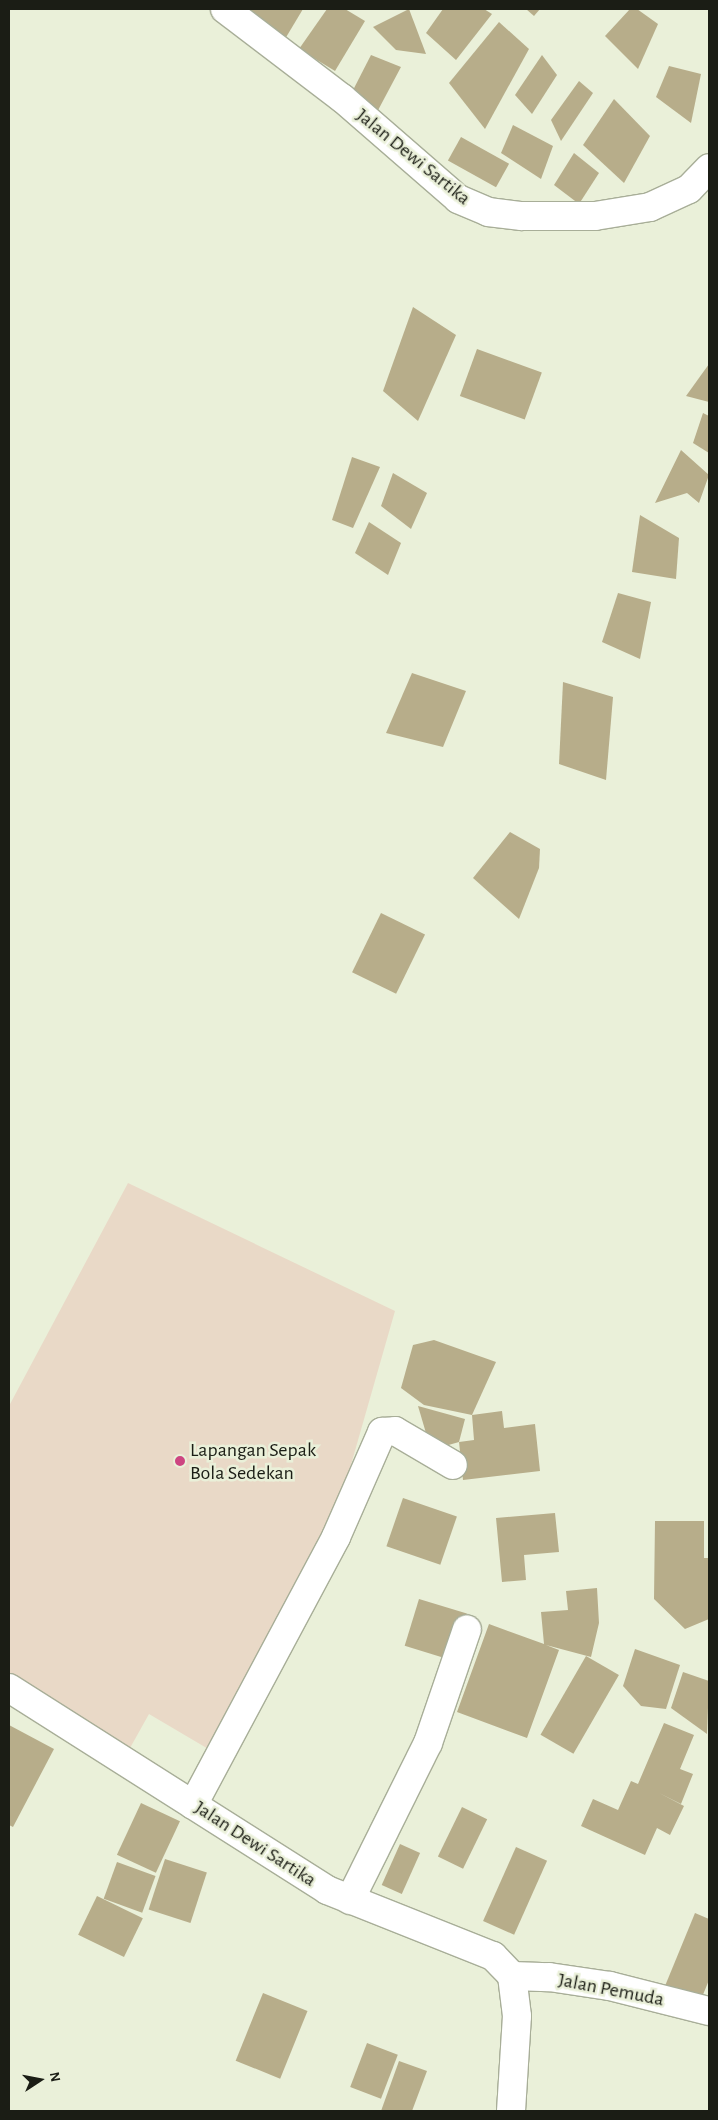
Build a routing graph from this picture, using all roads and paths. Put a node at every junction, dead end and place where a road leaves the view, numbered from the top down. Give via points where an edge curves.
1 (224, 9) edge
2 (709, 168) edge
3 (453, 1465) dead end
4 (467, 1629) dead end
5 (9, 1688) edge
6 (193, 1805) junction
7 (350, 1900) junction
8 (512, 1976) junction
9 (709, 2011) edge
10 (511, 2111) edge

1 - 2 street, Jalan Dewi Sartika via 342,98 458,199 488,212 522,216 595,216 650,207 689,189
3 - 6 street via 396,1431 382,1432 336,1537
4 - 7 street via 428,1743
5 - 6 street, Jalan Dewi Sartika
6 - 7 street, Jalan Dewi Sartika via 327,1890
7 - 8 street, Jalan Dewi Sartika via 493,1956
8 - 9 street, Jalan Pemuda via 550,1977 610,1986
8 - 10 street via 517,2016

